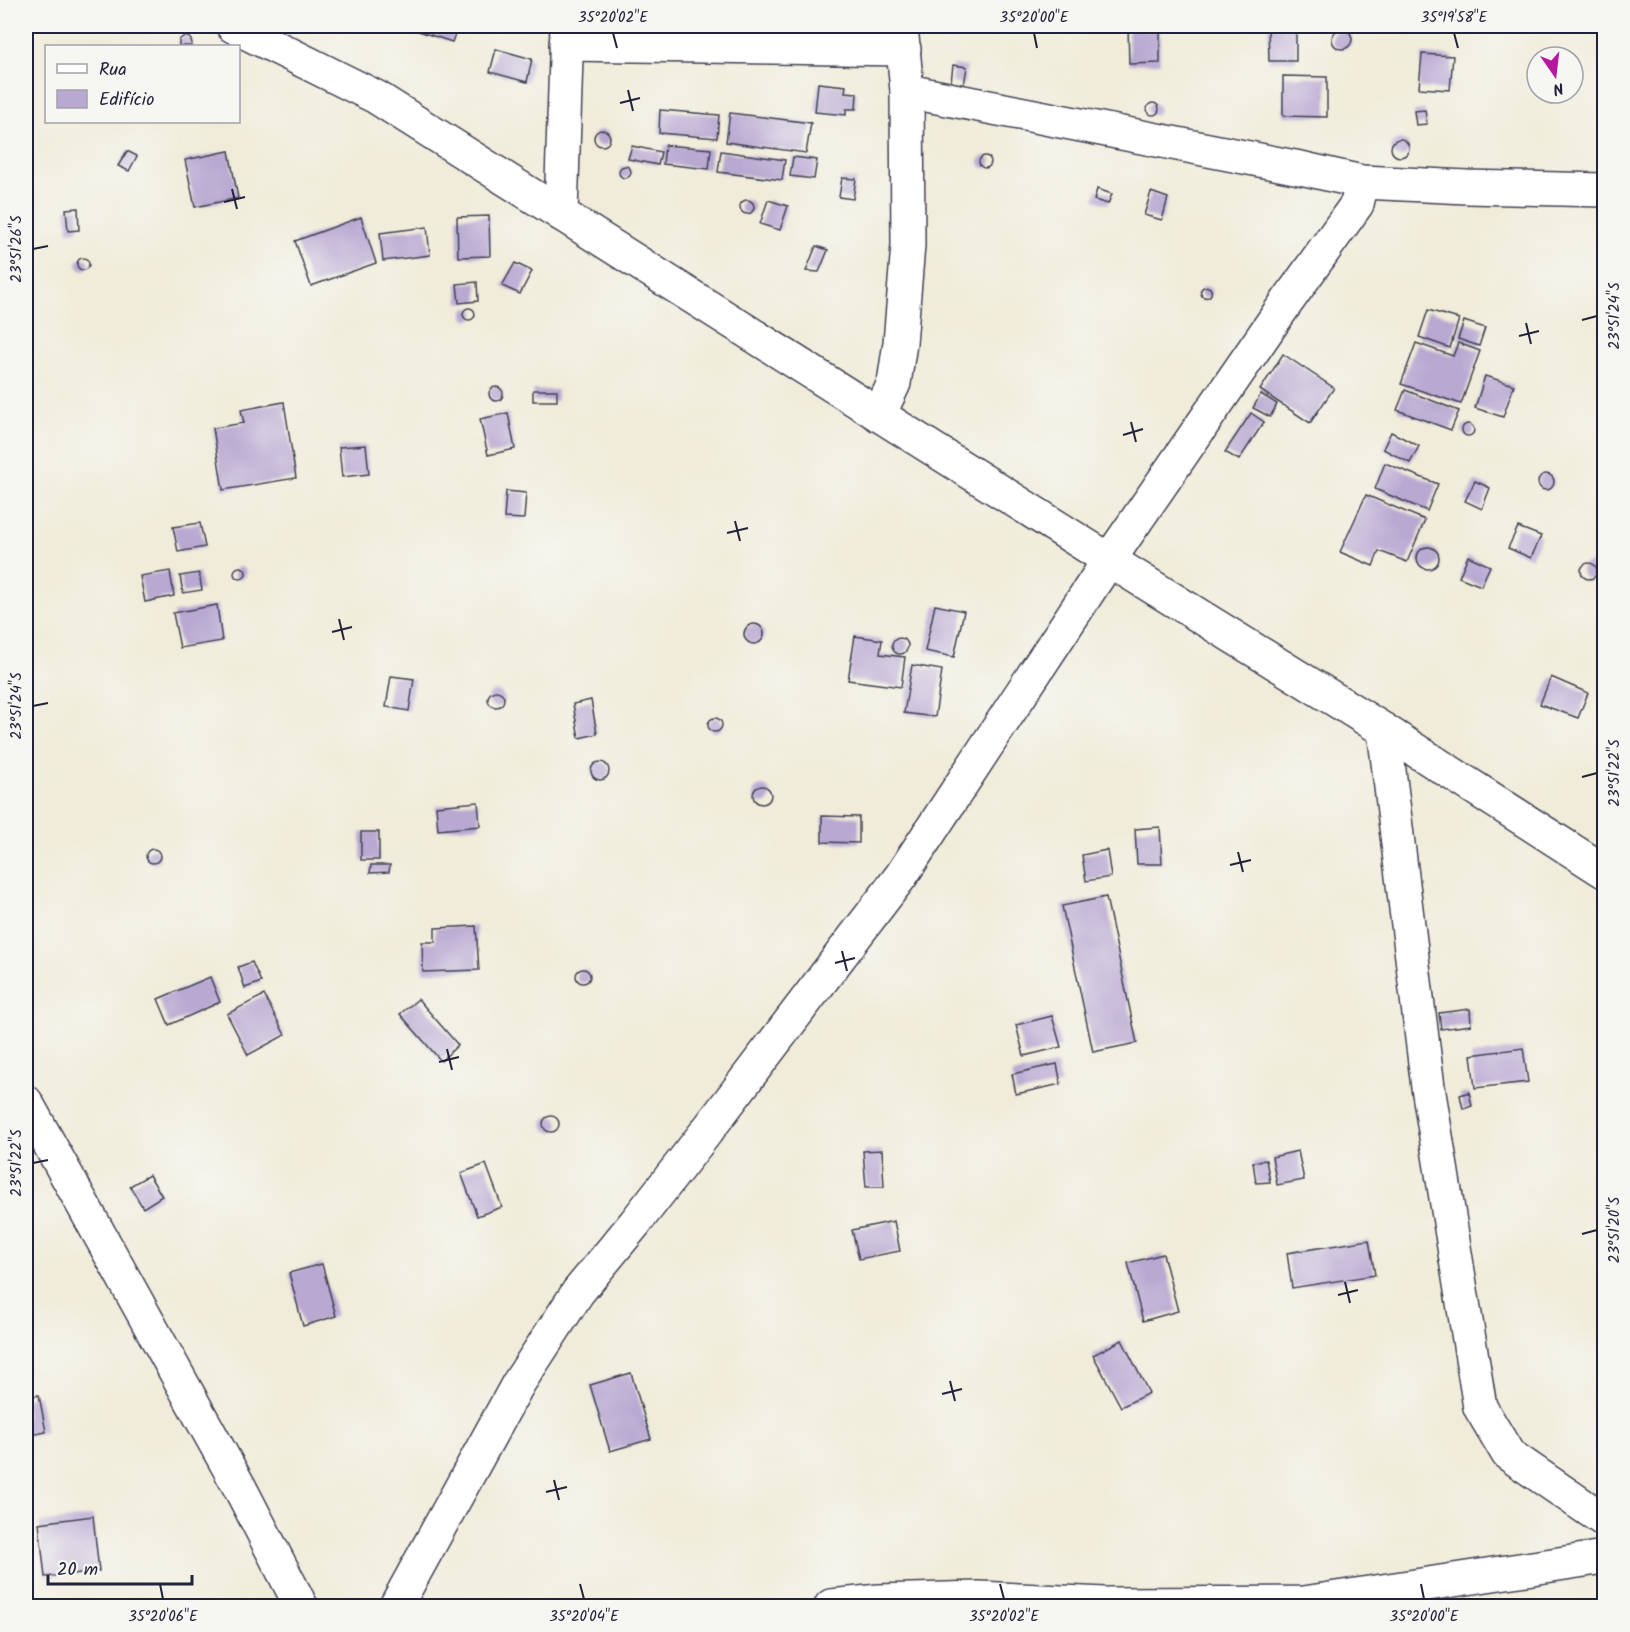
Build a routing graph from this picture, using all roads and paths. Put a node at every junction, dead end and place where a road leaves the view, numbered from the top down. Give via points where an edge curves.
1 (233, 26) edge
2 (566, 35) edge
3 (903, 37) edge
4 (907, 91) junction
5 (1362, 182) junction
6 (1605, 190) edge
7 (561, 214) junction
8 (879, 415) junction
9 (1109, 560) junction
10 (1384, 730) junction
11 (1605, 871) edge
12 (26, 1102) edge
13 (1605, 1520) edge
14 (1605, 1557) edge
15 (1244, 1605) edge
16 (301, 1606) edge
17 (396, 1606) edge
18 (831, 1606) edge

1 - 7 street via 376,97
2 - 3 street
2 - 7 street
3 - 4 street
4 - 5 street
4 - 8 street via 908,245 900,343 894,383
5 - 6 street
5 - 9 street via 1357,204
7 - 8 street
8 - 9 street
9 - 10 street
9 - 17 street via 901,876 703,1136 578,1292 518,1384
10 - 11 street
10 - 13 street via 1428,1087 1479,1407 1508,1455
12 - 16 street
14 - 15 street via 1304,1602
15 - 18 street via 979,1598 879,1600

